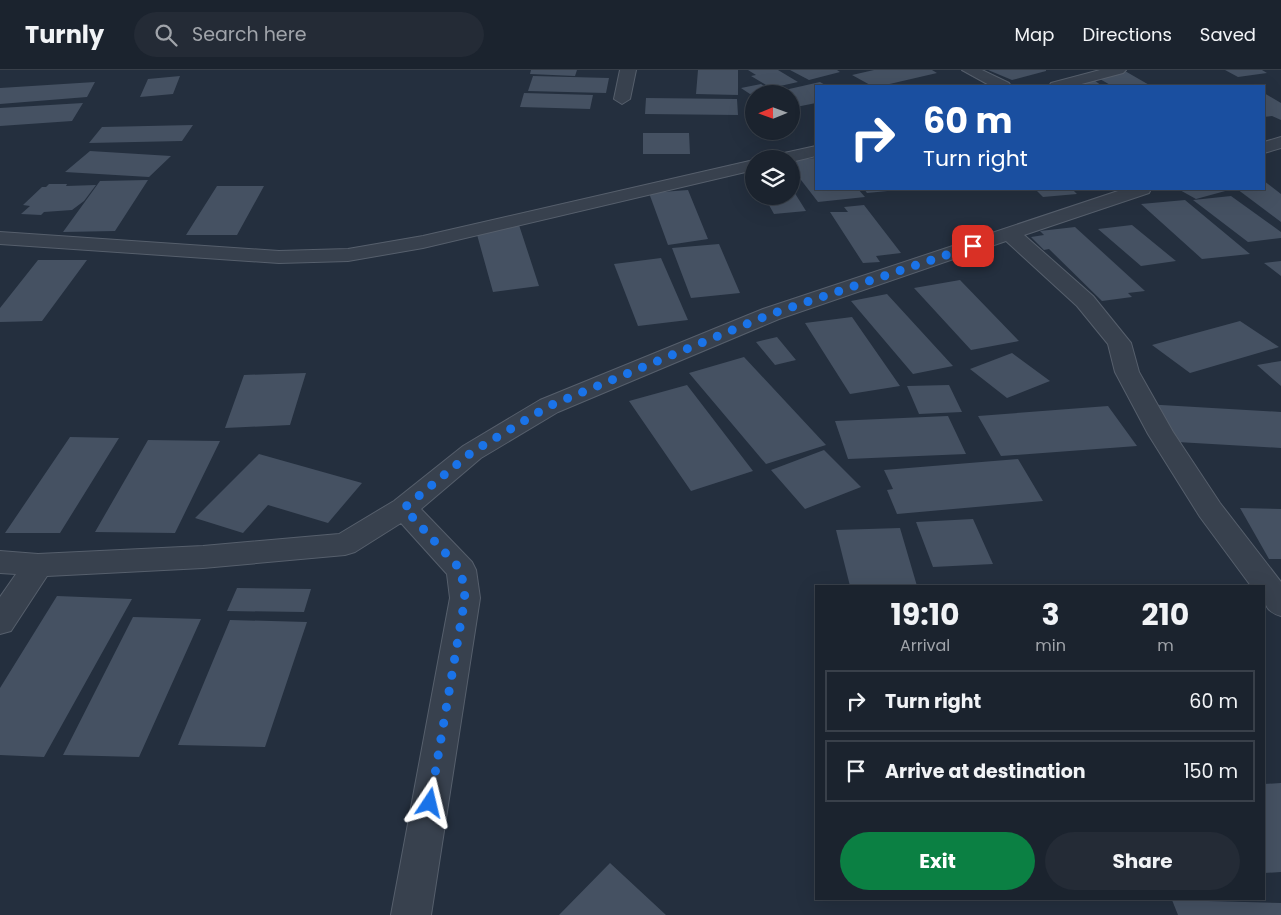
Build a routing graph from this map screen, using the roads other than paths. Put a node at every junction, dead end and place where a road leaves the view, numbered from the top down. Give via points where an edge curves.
1 (628, 70) edge
2 (970, 70) edge
3 (1118, 70) edge
4 (1001, 85) edge
5 (1061, 85) edge
6 (622, 100) dead end
7 (815, 151) edge
8 (800, 155) edge
9 (745, 167) edge
10 (1139, 190) edge
11 (1009, 233) junction
12 (0, 238) edge
13 (404, 508) junction
14 (0, 562) edge
15 (38, 565) junction
16 (1281, 604) edge
17 (0, 622) edge
18 (411, 915) edge

1 - 6 street
2 - 4 street
3 - 5 street
7 - 8 street
9 - 12 street via 424,242 348,255 279,257
10 - 11 street
11 - 13 street via 771,314 549,406 472,452
11 - 16 street via 1084,301 1119,343 1127,372 1161,434 1210,510
13 - 15 street via 345,544 204,557
13 - 18 street via 461,570 465,598
14 - 15 street
15 - 17 street

